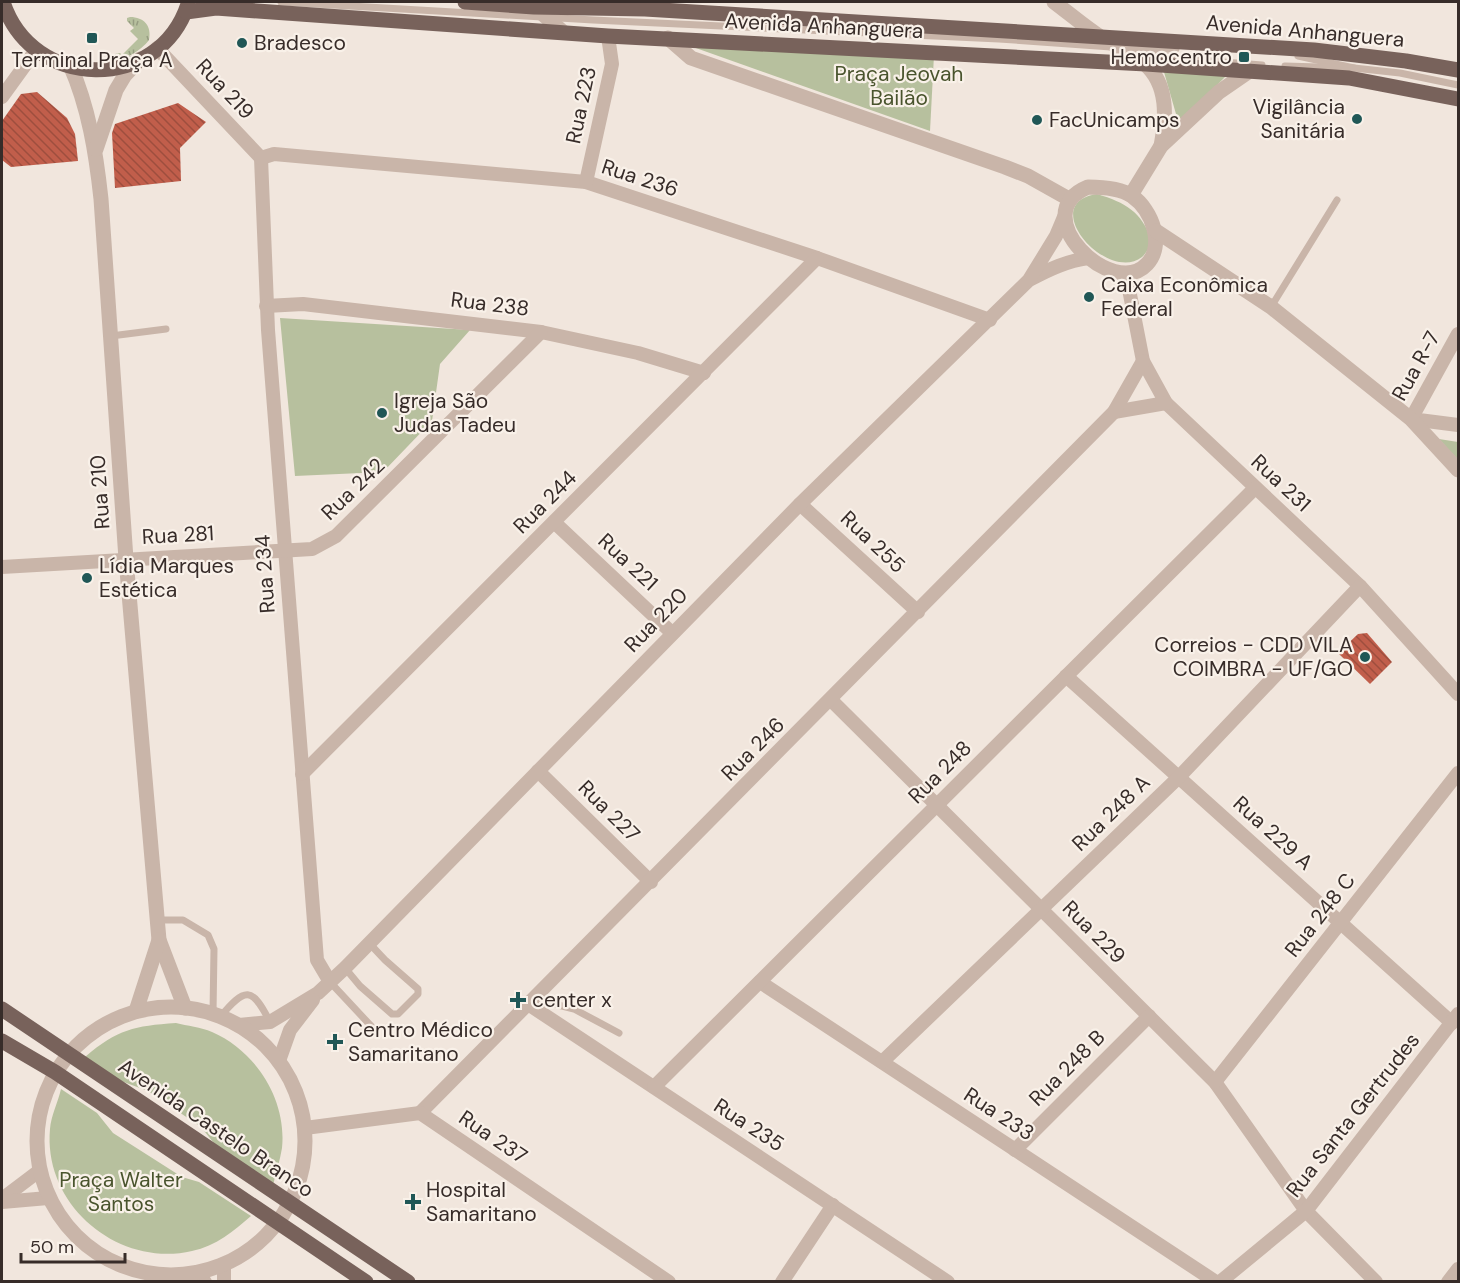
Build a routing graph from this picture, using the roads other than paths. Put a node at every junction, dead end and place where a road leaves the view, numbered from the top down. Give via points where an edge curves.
1 (3, 2) edge
2 (280, 2) edge
3 (472, 2) edge
4 (1054, 2) edge
5 (531, 4) edge
6 (645, 5) edge
7 (188, 7) edge
8 (4, 16) edge
9 (547, 18) junction
10 (563, 32) junction
11 (608, 36) junction
12 (1099, 36) junction
13 (668, 38) junction
14 (158, 48) junction
15 (1120, 48) junction
16 (36, 50) junction
17 (140, 59) junction
18 (1146, 64) junction
19 (70, 66) junction
20 (1354, 68) junction
21 (1458, 70) edge
22 (1248, 72) junction
23 (1458, 85) edge
24 (2, 97) edge
25 (1458, 99) edge
26 (1161, 147) junction
27 (96, 149) junction
28 (261, 158) junction
29 (586, 182) junction
30 (1131, 195) junction
31 (1069, 199) junction
32 (1337, 200) dead end
33 (1064, 217) junction
34 (1156, 231) junction
35 (817, 258) junction
36 (1088, 258) junction
37 (1126, 274) junction
38 (1029, 280) junction
39 (266, 306) junction
40 (1271, 307) junction
41 (990, 320) junction
42 (166, 329) dead end
43 (541, 332) junction
44 (1458, 334) edge
45 (111, 336) junction
46 (1143, 361) junction
47 (704, 373) junction
48 (1166, 403) junction
49 (1114, 412) junction
50 (1411, 419) junction
51 (1458, 425) edge
52 (1458, 470) edge
53 (1255, 488) junction
54 (800, 504) junction
55 (554, 522) junction
56 (284, 551) junction
57 (126, 559) junction
58 (2, 567) edge
59 (1360, 586) junction
60 (918, 612) junction
61 (672, 633) junction
62 (1066, 676) junction
63 (1453, 678) edge
64 (1458, 694) edge
65 (831, 700) junction
66 (538, 771) junction
67 (1458, 773) edge
68 (302, 774) junction
69 (1179, 777) junction
70 (937, 805) junction
71 (651, 882) junction
72 (1041, 909) junction
73 (158, 920) junction
74 (1341, 922) junction
75 (159, 940) junction
76 (369, 943) junction
77 (345, 968) junction
78 (330, 982) junction
79 (760, 982) junction
80 (318, 993) junction
81 (532, 1007) junction
82 (185, 1008) junction
83 (2, 1009) edge
84 (136, 1011) junction
85 (217, 1015) junction
86 (1149, 1016) junction
87 (1455, 1018) edge
88 (270, 1022) junction
89 (239, 1025) junction
90 (372, 1027) dead end
91 (619, 1033) dead end
92 (2, 1041) edge
93 (68, 1054) junction
94 (279, 1061) junction
95 (882, 1062) junction
96 (55, 1072) junction
97 (1215, 1082) junction
98 (654, 1087) junction
99 (420, 1113) junction
100 (305, 1128) junction
101 (1015, 1150) junction
102 (39, 1171) junction
103 (48, 1198) junction
104 (2, 1201) edge
105 (290, 1203) junction
106 (833, 1205) junction
107 (1306, 1211) junction
108 (278, 1222) junction
109 (224, 1264) junction
110 (1458, 1269) edge
111 (129, 1275) edge
112 (201, 1277) edge
113 (224, 1281) edge
114 (366, 1281) edge
115 (408, 1281) edge
116 (669, 1281) edge
117 (782, 1281) edge
118 (948, 1281) edge
119 (1218, 1281) edge
120 (1376, 1281) edge
121 (1448, 1281) edge

1 - 8 main road
2 - 9 lane
3 - 5 main road, Avenida Anhanguera
4 - 12 street
5 - 6 main road, Avenida Anhanguera
5 - 9 street
6 - 12 main road, Avenida Anhanguera
7 - 10 main road, Avenida Anhanguera
7 - 14 main road via 174,32
8 - 16 main road
9 - 10 street
9 - 15 lane
10 - 11 main road, Avenida Anhanguera
11 - 13 main road, Avenida Anhanguera
11 - 29 street, Rua 223 via 612,64
12 - 15 street
12 - 21 main road, Avenida Anhanguera via 1314,50
13 - 18 main road, Avenida Anhanguera
13 - 31 street via 691,58 1005,166
14 - 17 main road
14 - 28 street, Rua 219
15 - 18 street
15 - 20 lane via 1185,59
15 - 20 lane via 1303,56
16 - 19 main road
16 - 24 street
17 - 19 main road via 121,67 91,70
17 - 27 street, Rua 210 via 116,90
18 - 22 main road, Avenida Anhanguera
18 - 26 street via 1156,79 1166,112
19 - 27 street, Rua 210 via 80,87
20 - 23 lane
22 - 25 main road, Avenida Anhanguera via 1349,78
22 - 26 street via 1219,92
26 - 30 street
27 - 45 street, Rua 210
28 - 29 street, Rua 236 via 274,154
28 - 39 street, Rua 234
29 - 35 street, Rua 236
30 - 31 street via 1088,187
30 - 34 street
31 - 33 street
32 - 40 lane
33 - 36 street via 1074,241
33 - 38 street, Rua 220
34 - 37 street via 1148,263
34 - 40 street
35 - 41 street, Rua 236
35 - 47 street, Rua 244
36 - 37 street via 1112,272
36 - 38 street, Rua 220 via 1053,267
37 - 46 street, Rua 231
38 - 41 street, Rua 220
39 - 43 street, Rua 238 via 303,304
39 - 56 street, Rua 234
40 - 50 street
41 - 54 street, Rua 220
42 - 45 lane
43 - 47 street, Rua 238 via 638,352
43 - 56 street, Rua 242 via 336,536 312,549
44 - 50 street, Rua R-7
45 - 57 street, Rua 210
46 - 48 street, Rua 231
46 - 49 street, Rua 246
47 - 55 street, Rua 244
48 - 49 street
48 - 53 street, Rua 231
49 - 60 street, Rua 246
50 - 51 street
50 - 52 street
53 - 59 street, Rua 231
53 - 62 street, Rua 248
54 - 60 street, Rua 255
54 - 61 street, Rua 220
55 - 61 street, Rua 221
55 - 68 street, Rua 244
56 - 57 street, Rua 281
56 - 68 street, Rua 234
57 - 58 street, Rua 281
57 - 73 street, Rua 210
59 - 63 street, Rua 231
59 - 69 street, Rua 248 A
60 - 65 street, Rua 246
61 - 66 street, Rua 220
62 - 69 street, Rua 229 A
62 - 70 street, Rua 248
63 - 64 street, Rua 231
65 - 70 street, Rua 229
65 - 71 street, Rua 246
66 - 71 street, Rua 227
66 - 76 street, Rua 220
67 - 74 street, Rua 248 C
68 - 78 street, Rua 234 via 317,960
69 - 72 street, Rua 248 A
69 - 74 street, Rua 229 A
70 - 72 street, Rua 229
70 - 79 street, Rua 248
71 - 81 street, Rua 246
72 - 86 street, Rua 229
72 - 95 street, Rua 248 A
73 - 75 street, Rua 210
73 - 85 lane via 183,920 207,935 213,949
74 - 87 street, Rua 229 A
74 - 97 street, Rua 248 C
75 - 82 street, Rua 210
75 - 84 street, Rua 210
76 - 77 street, Rua 220
76 - 77 lane via 418,989 418,994 398,1014 392,1014
77 - 78 street, Rua 220
78 - 80 street, Rua 220
78 - 90 lane
79 - 95 street, Rua 233
79 - 98 street, Rua 248
80 - 88 street, Rua 220
80 - 94 street, Rua 220 via 290,1029
81 - 91 lane via 554,1004 574,1009
81 - 98 street, Rua 235
81 - 99 street, Rua 246
82 - 84 street
82 - 85 street
83 - 93 main road, Avenida Castelo Branco
84 - 93 street via 88,1035
85 - 88 lane via 241,995 250,995 260,1002
85 - 89 street
86 - 97 street, Rua 229
86 - 101 street, Rua 248 B
87 - 107 street, Rua Santa Gertrudes
88 - 89 street, Rua 220
89 - 94 street
92 - 96 main road, Avenida Castelo Branco
93 - 96 street
93 - 105 main road, Avenida Castelo Branco
94 - 100 street via 297,1093
95 - 101 street, Rua 233
96 - 102 street via 38,1120
96 - 108 main road, Avenida Castelo Branco
97 - 107 street, Rua 229
98 - 106 street, Rua 235
99 - 100 street
99 - 116 street, Rua 237
100 - 105 street via 300,1179
101 - 119 street, Rua 233
102 - 103 street
102 - 104 street
103 - 104 street
103 - 111 street via 65,1225 87,1247
105 - 108 street
105 - 115 main road, Avenida Castelo Branco
106 - 117 street
106 - 118 street, Rua 235
107 - 119 street, Rua Santa Gertrudes
107 - 120 street, Rua 229
108 - 109 street via 244,1253
108 - 114 main road, Avenida Castelo Branco
109 - 112 street
109 - 113 street
110 - 121 street
111 - 112 street via 143,1272

